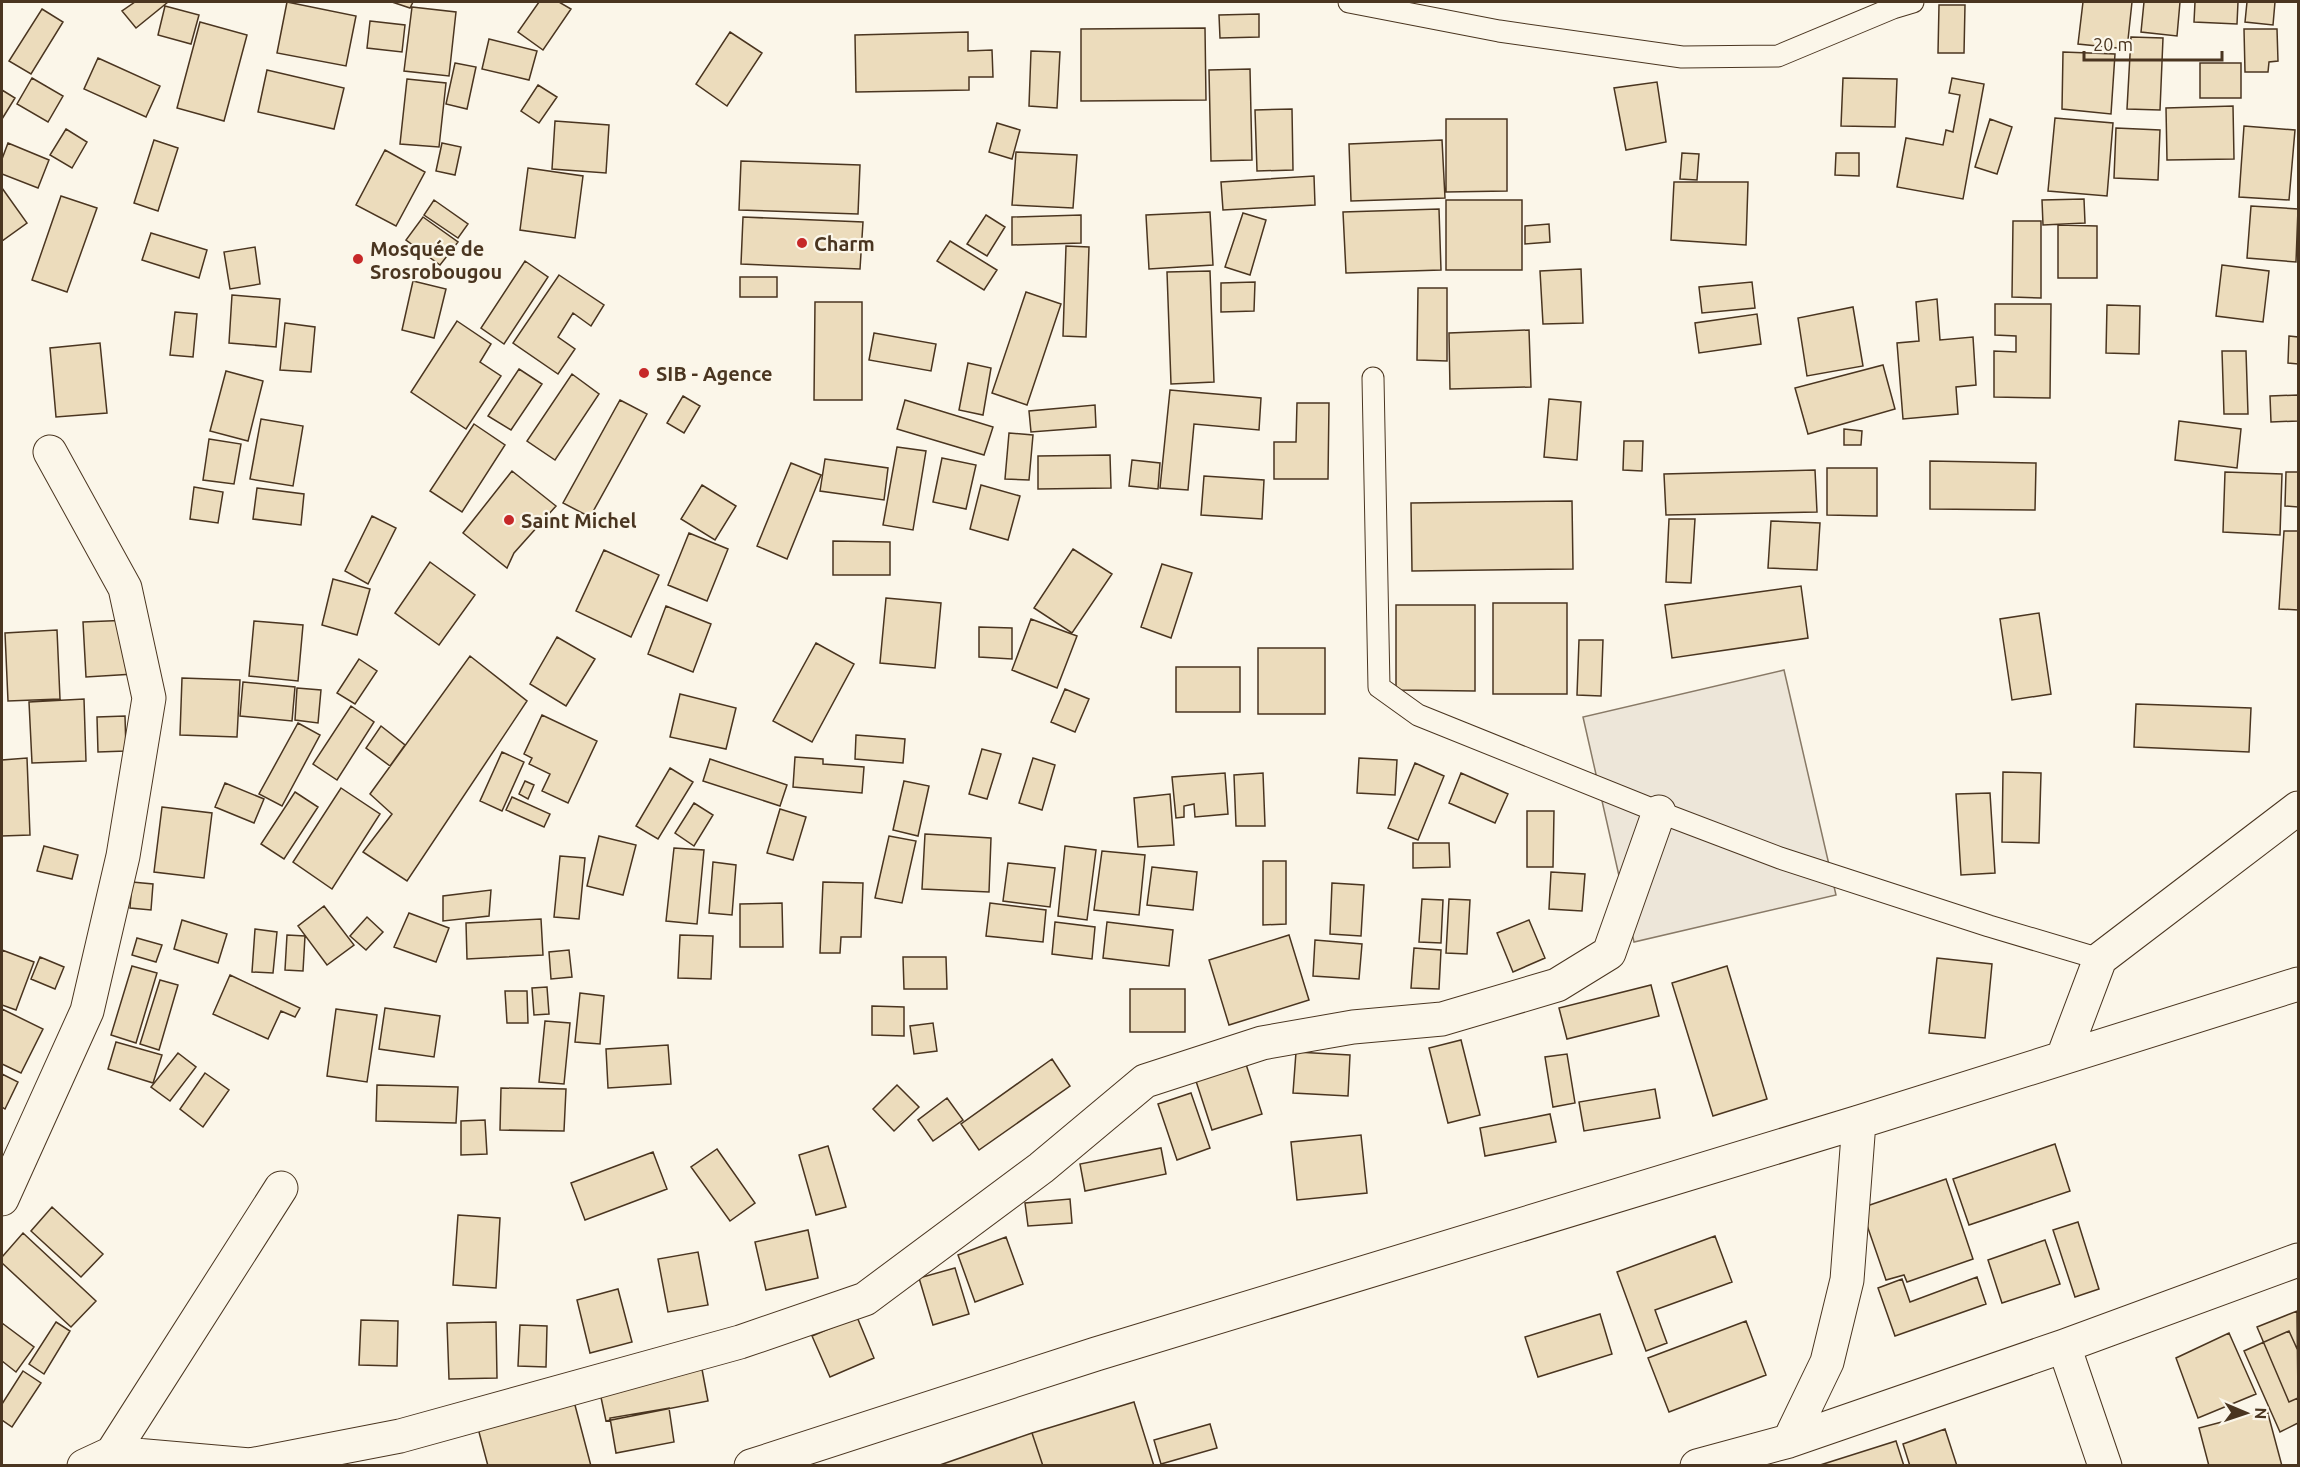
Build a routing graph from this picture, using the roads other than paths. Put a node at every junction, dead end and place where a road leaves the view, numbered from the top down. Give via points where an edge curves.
1 (1349, 2) edge
2 (1913, 2) edge
3 (1373, 378) dead end
4 (50, 452) dead end
5 (2298, 808) edge
6 (1659, 812) junction
7 (2100, 959) junction
8 (2298, 984) edge
9 (2063, 1057) junction
10 (1859, 1122) junction
11 (281, 1188) dead end
12 (2, 1199) edge
13 (2298, 1260) edge
14 (2064, 1346) junction
15 (1789, 1441) junction
16 (98, 1459) edge
17 (751, 1466) edge
18 (1697, 1466) edge
19 (2105, 1466) edge

1 - 2 lane via 1498,31 1682,57 1778,56
3 - 6 lane via 1379,687 1418,715
4 - 12 street via 125,588 149,698 123,856 87,1011
5 - 7 street
6 - 7 lane via 1791,861
6 - 16 street via 1609,953 1557,985 1442,1019 1353,1027 1262,1043 1145,1082 1041,1168 865,1299 740,1342 400,1436 250,1465
7 - 9 street
8 - 9 street
9 - 10 street
10 - 15 street via 1847,1280 1827,1362
10 - 17 street via 1096,1354
11 - 16 street
13 - 14 street
14 - 15 street
14 - 19 street
15 - 18 street

